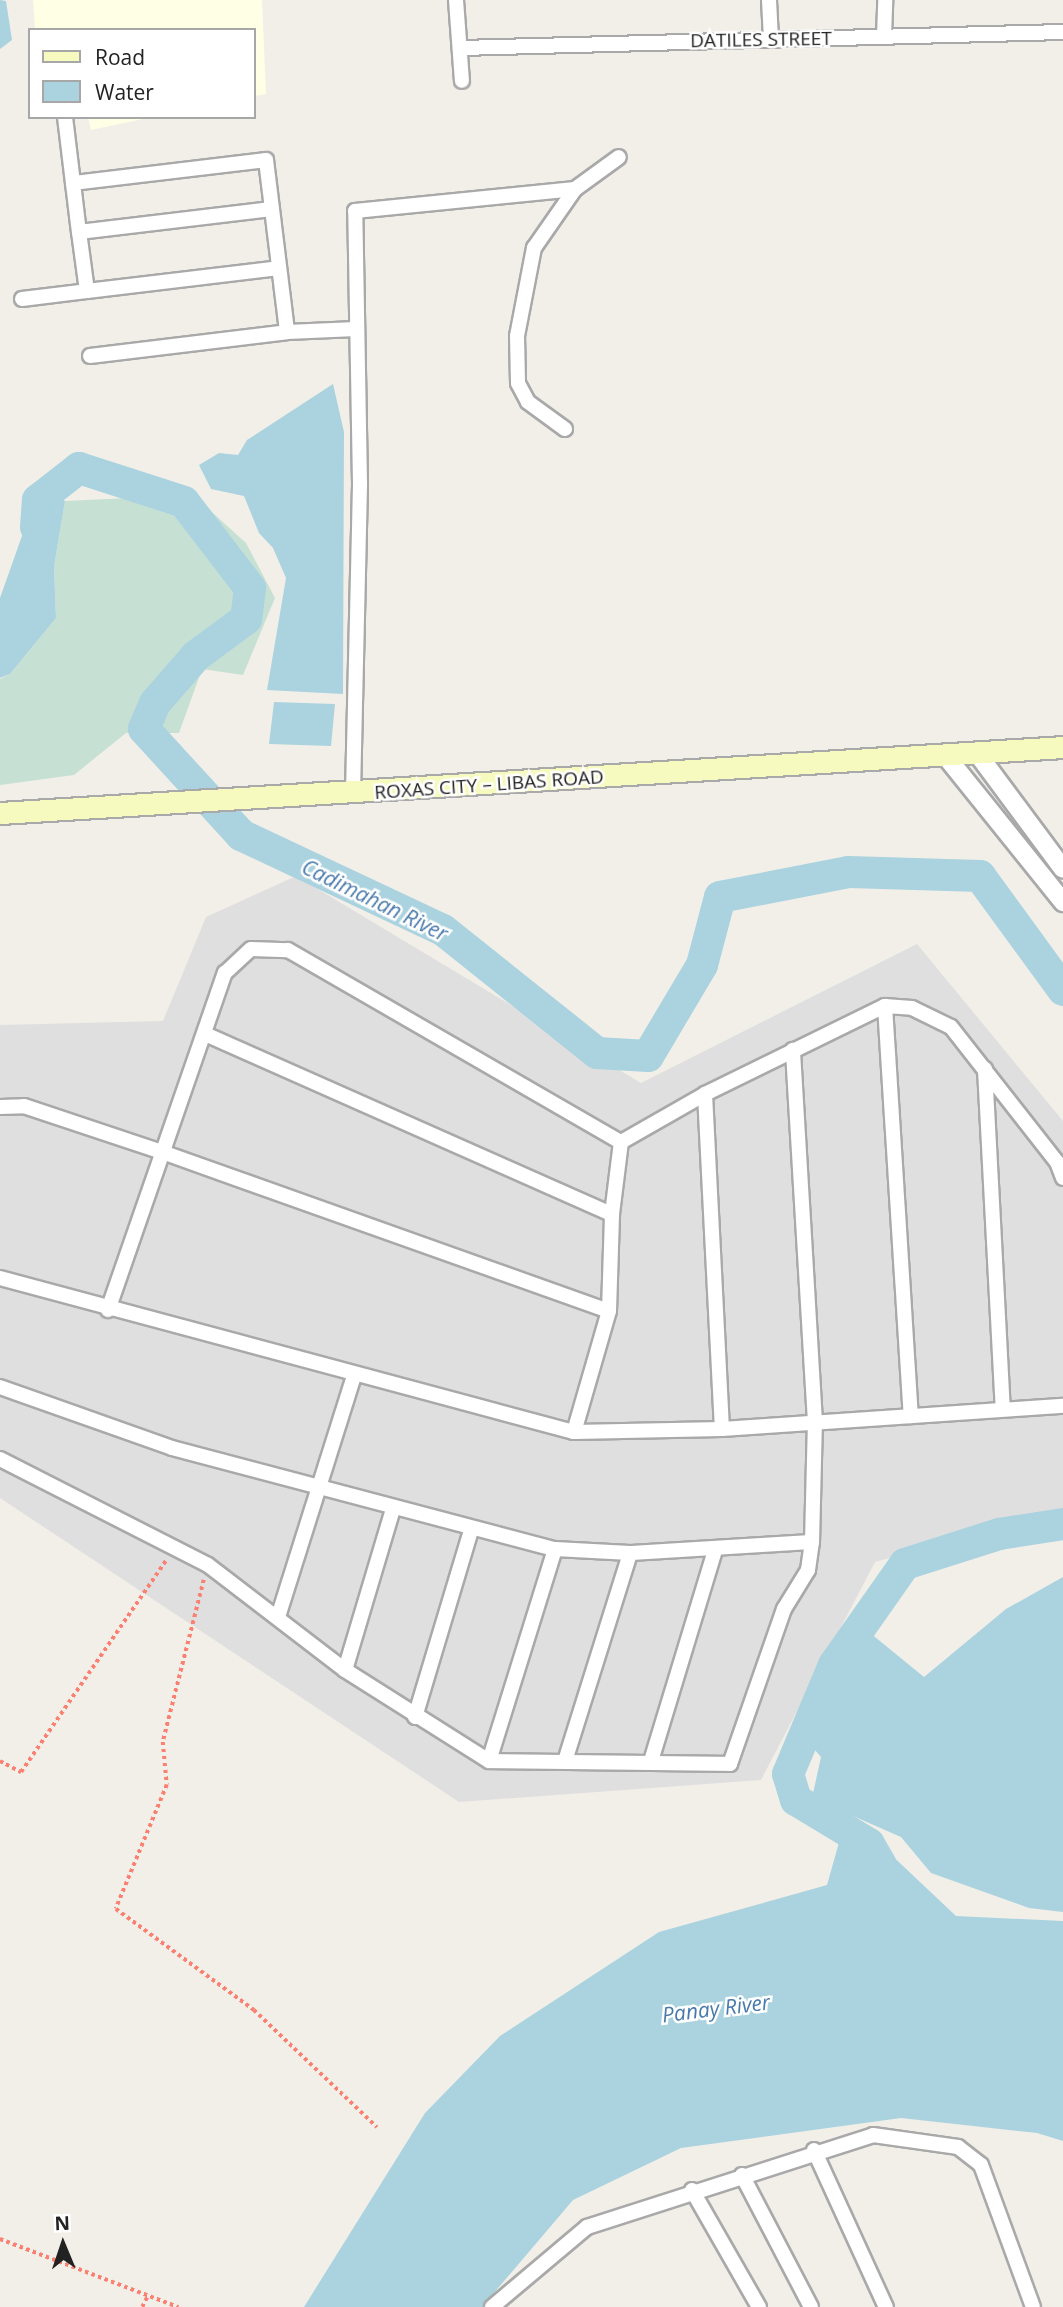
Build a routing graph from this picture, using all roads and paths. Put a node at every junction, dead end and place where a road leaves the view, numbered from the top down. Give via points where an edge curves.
1 (456, 0) edge
2 (769, 0) edge
3 (885, 0) edge
4 (1063, 32) edge
5 (884, 37) junction
6 (771, 40) junction
7 (460, 48) junction
8 (462, 81) dead end
9 (65, 119) edge
10 (619, 157) dead end
11 (74, 183) junction
12 (575, 189) junction
13 (272, 209) junction
14 (79, 232) junction
15 (279, 268) junction
16 (87, 291) junction
17 (22, 299) dead end
18 (356, 329) junction
19 (287, 332) junction
20 (90, 356) dead end
21 (565, 429) dead end
22 (1063, 747) edge
23 (977, 753) junction
24 (946, 755) junction
25 (353, 793) junction
26 (0, 813) edge
27 (1063, 869) edge
28 (1063, 902) edge
29 (885, 1006) junction
30 (205, 1034) junction
31 (793, 1050) junction
32 (985, 1069) junction
33 (705, 1094) junction
34 (0, 1107) edge
35 (621, 1142) junction
36 (165, 1153) junction
37 (1063, 1178) edge
38 (612, 1214) junction
39 (0, 1278) edge
40 (108, 1310) junction
41 (610, 1311) junction
42 (354, 1376) junction
43 (0, 1387) edge
44 (1063, 1406) edge
45 (1003, 1409) junction
46 (911, 1416) junction
47 (815, 1422) junction
48 (722, 1429) junction
49 (574, 1432) junction
50 (0, 1459) edge
51 (318, 1487) junction
52 (393, 1508) junction
53 (471, 1530) junction
54 (812, 1542) junction
55 (174, 1549) junction
56 (555, 1549) junction
57 (715, 1551) junction
58 (630, 1553) junction
59 (208, 1565) junction
60 (278, 1617) junction
61 (345, 1670) junction
62 (415, 1717) junction
63 (0, 1761) edge
64 (488, 1761) junction
65 (565, 1761) junction
66 (651, 1761) junction
67 (377, 2127) dead end
68 (814, 2150) junction
69 (742, 2175) junction
70 (692, 2190) junction
71 (0, 2239) edge
72 (147, 2297) junction
73 (142, 2307) edge
74 (178, 2307) edge
75 (492, 2307) edge
76 (759, 2307) edge
77 (811, 2307) edge
78 (886, 2307) edge
79 (1033, 2307) edge

1 - 7 street
2 - 6 street
3 - 5 street
4 - 5 street, DATILES STREET
5 - 6 street, DATILES STREET
6 - 7 street, DATILES STREET
7 - 8 street
9 - 11 street
10 - 12 street
11 - 13 street via 266,160
11 - 14 street
12 - 18 street via 355,211
12 - 21 street via 534,248 517,335 518,383 528,402
13 - 14 street
13 - 15 street
14 - 16 street
15 - 16 street
15 - 19 street
16 - 17 street
18 - 19 street
18 - 25 street via 360,484
19 - 20 street
22 - 23 main road, ROXAS CITY – LIBAS ROAD
23 - 24 main road, ROXAS CITY – LIBAS ROAD
23 - 27 street
24 - 25 main road, ROXAS CITY – LIBAS ROAD
24 - 28 street
25 - 26 main road, ROXAS CITY – LIBAS ROAD
29 - 31 street
29 - 32 street via 912,1008 951,1027
29 - 46 street
30 - 35 street via 225,973 251,949 288,950
30 - 36 street
30 - 38 street
31 - 33 street
31 - 47 street
32 - 37 street via 1057,1162
32 - 45 street
33 - 35 street
33 - 48 street
34 - 36 street via 24,1106
35 - 38 street
36 - 40 street
36 - 41 street
38 - 41 street
39 - 40 street
40 - 42 street
41 - 49 street
42 - 49 street
42 - 51 street
43 - 51 street via 172,1448
44 - 45 street
45 - 46 street
46 - 47 street
47 - 48 street
47 - 54 street
48 - 49 street
50 - 55 street
51 - 52 street
51 - 60 street
52 - 53 street
52 - 61 street
53 - 56 street
53 - 62 street
54 - 57 street
54 - 66 street via 808,1570 784,1609 730,1764
55 - 59 street
55 - 63 path via 21,1772
56 - 58 street
56 - 64 street
57 - 58 street
57 - 66 street
58 - 65 street
59 - 60 street
59 - 67 path via 163,1742 167,1785 116,1909 254,2010
60 - 61 street
61 - 62 street
62 - 64 street
64 - 65 street
65 - 66 street
68 - 69 street
68 - 78 street
68 - 79 street via 873,2135 958,2147 981,2165
69 - 70 street
69 - 77 street
70 - 75 street via 587,2227
70 - 76 street
71 - 72 path
72 - 73 path
72 - 74 path

